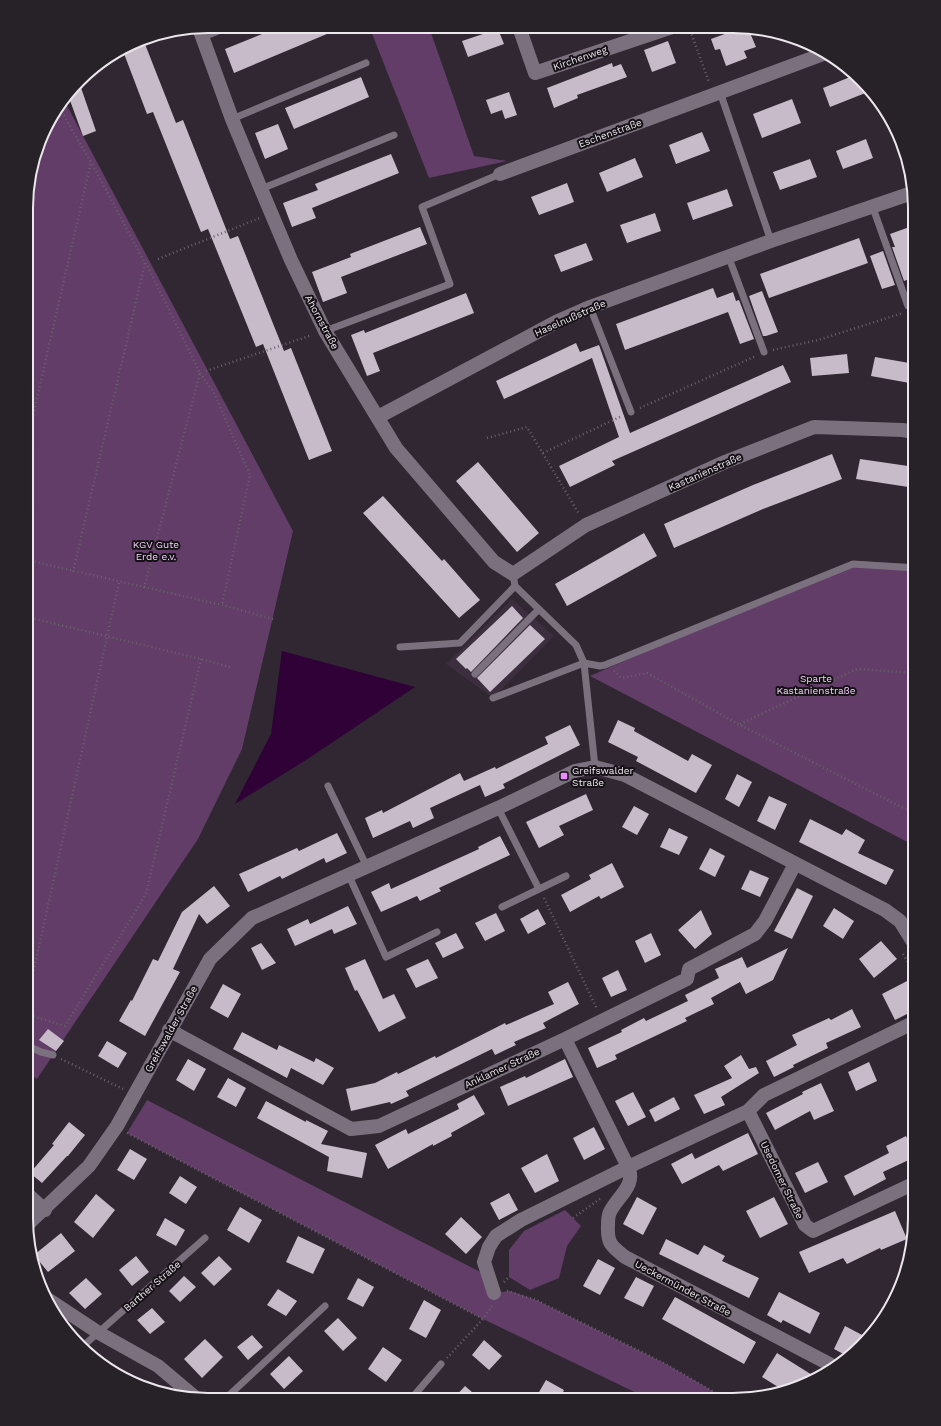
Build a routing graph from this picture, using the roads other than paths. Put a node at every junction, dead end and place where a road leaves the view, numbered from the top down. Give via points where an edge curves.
1 (201, 33) edge
2 (521, 33) edge
3 (654, 33) edge
4 (819, 56) edge
5 (366, 63) dead end
6 (717, 94) junction
7 (232, 119) junction
8 (394, 135) dead end
9 (500, 174) joint
10 (261, 189) junction
11 (908, 196) edge
12 (874, 208) junction
13 (771, 241) junction
14 (729, 258) junction
15 (908, 306) road end
16 (590, 307) junction
17 (325, 331) junction
18 (764, 352) road end
19 (631, 412) road end
20 (378, 417) junction
21 (908, 431) edge
22 (908, 568) edge
23 (514, 580) junction
24 (539, 609) junction
25 (400, 646) dead end
26 (584, 663) junction
27 (475, 674) dead end
28 (493, 698) dead end
29 (595, 767) junction
30 (328, 786) dead end
31 (498, 808) junction
32 (795, 864) junction
33 (367, 868) junction
34 (349, 876) junction
35 (566, 876) dead end
36 (539, 889) junction
37 (502, 907) dead end
38 (436, 932) dead end
39 (908, 934) edge
40 (908, 1025) edge
41 (170, 1030) junction
42 (565, 1039) junction
43 (33, 1048) edge
44 (53, 1055) road end
45 (748, 1111) junction
46 (628, 1167) junction
47 (908, 1186) edge
48 (33, 1199) edge
49 (45, 1210) junction
50 (33, 1220) edge
51 (205, 1238) dead end
52 (494, 1293) road end
53 (56, 1305) edge
54 (325, 1306) dead end
55 (99, 1333) junction
56 (86, 1344) edge
57 (441, 1364) road end
58 (830, 1364) edge
59 (189, 1392) edge
60 (231, 1393) edge
61 (416, 1393) edge

1 - 7 street, Ahornstraße
2 - 3 street, Kirchenweg via 535,73
4 - 6 street, Eschenstraße
5 - 7 lane
6 - 9 street, Eschenstraße
6 - 13 lane
7 - 10 street, Ahornstraße
8 - 10 lane
9 - 17 lane via 422,207 450,284
10 - 17 street, Ahornstraße
11 - 12 street, Haselnußstraße
12 - 13 street, Haselnußstraße
12 - 15 lane
13 - 14 street, Haselnußstraße
14 - 16 street, Haselnußstraße
14 - 18 lane
16 - 19 lane
16 - 20 street, Haselnußstraße via 556,322
17 - 20 street, Ahornstraße
20 - 23 street, Ahornstraße via 396,448 494,562
21 - 23 street, Kastanienstraße via 814,426 725,462 586,525
22 - 26 lane via 853,564 605,665
23 - 24 lane
23 - 25 lane via 460,643
24 - 26 lane via 576,645
24 - 27 lane
26 - 28 lane
26 - 29 lane
29 - 31 street, Greifswalder Straße via 564,776
29 - 32 street via 626,775
30 - 33 lane
31 - 33 street, Greifswalder Straße
31 - 36 lane
32 - 39 street via 885,910 900,921
32 - 42 street, Anklamer Straße via 755,934 689,969 687,979
33 - 34 street, Greifswalder Straße
34 - 38 lane via 386,957
34 - 41 street, Greifswalder Straße via 252,918 210,959
35 - 36 lane
36 - 37 lane
40 - 45 street via 764,1095
41 - 42 street, Anklamer Straße via 351,1129 379,1126
41 - 49 street, Greifswalder Straße via 117,1126 89,1166
42 - 46 street
43 - 44 lane
45 - 46 street
45 - 47 street, Usedomer Straße via 805,1225 813,1231
46 - 52 street via 521,1220 496,1236 484,1262
46 - 58 street, Ueckermünder Straße via 632,1174 630,1184 609,1213 607,1238 613,1248 625,1257
48 - 49 street
49 - 50 street, Greifswalder Straße
51 - 55 lane, Barther Straße
53 - 55 street
54 - 60 lane
55 - 56 lane, Barther Straße
55 - 59 street via 158,1366
57 - 61 lane

